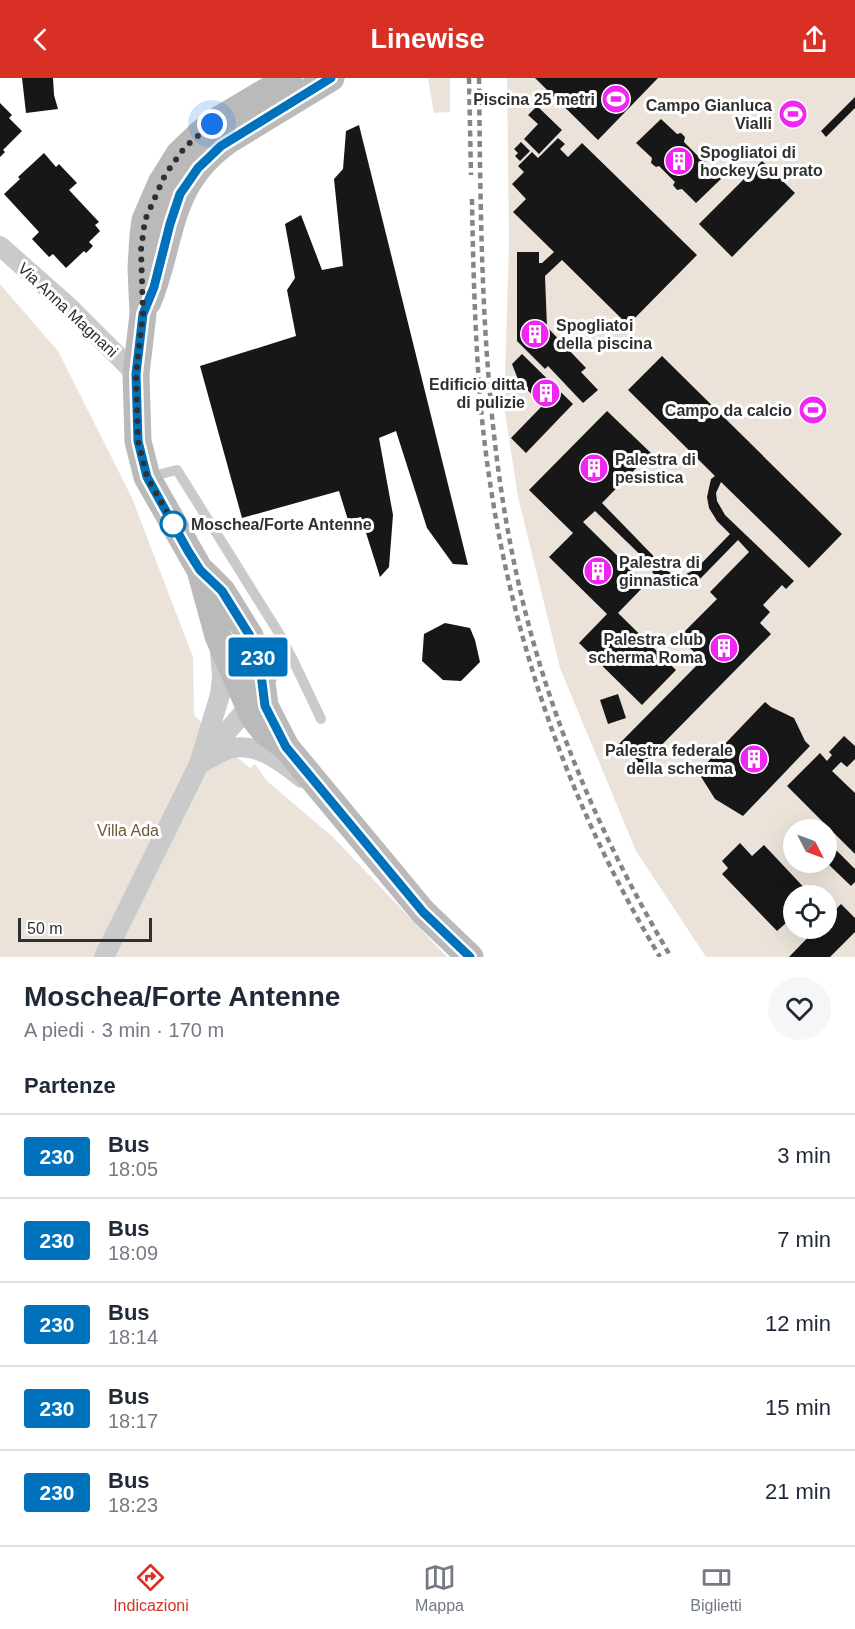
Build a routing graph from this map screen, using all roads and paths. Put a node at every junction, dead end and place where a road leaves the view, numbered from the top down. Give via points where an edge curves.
1 (289, 78) edge
2 (331, 78) edge
3 (0, 246) edge
4 (143, 314) junction
5 (136, 374) junction
6 (147, 477) junction
7 (200, 570) junction
8 (218, 636) junction
9 (292, 660) junction
10 (255, 698) junction
11 (321, 719) dead end
12 (199, 764) junction
13 (327, 798) junction
14 (104, 957) edge
15 (470, 957) edge

1 - 4 street via 207,128 185,147 165,175 148,212 143,235
2 - 4 street via 229,140 198,168 174,208
3 - 5 street, Via Anna Magnani
4 - 5 street
5 - 6 street via 138,441
6 - 7 street
6 - 9 lane via 177,470
7 - 8 street
7 - 10 street via 222,591 250,636 260,666
8 - 10 street
8 - 12 street via 221,686
9 - 10 lane
9 - 11 lane
10 - 12 street
10 - 13 street via 286,747
12 - 13 street via 229,749 261,751 279,760
12 - 14 street
13 - 15 street via 435,925

